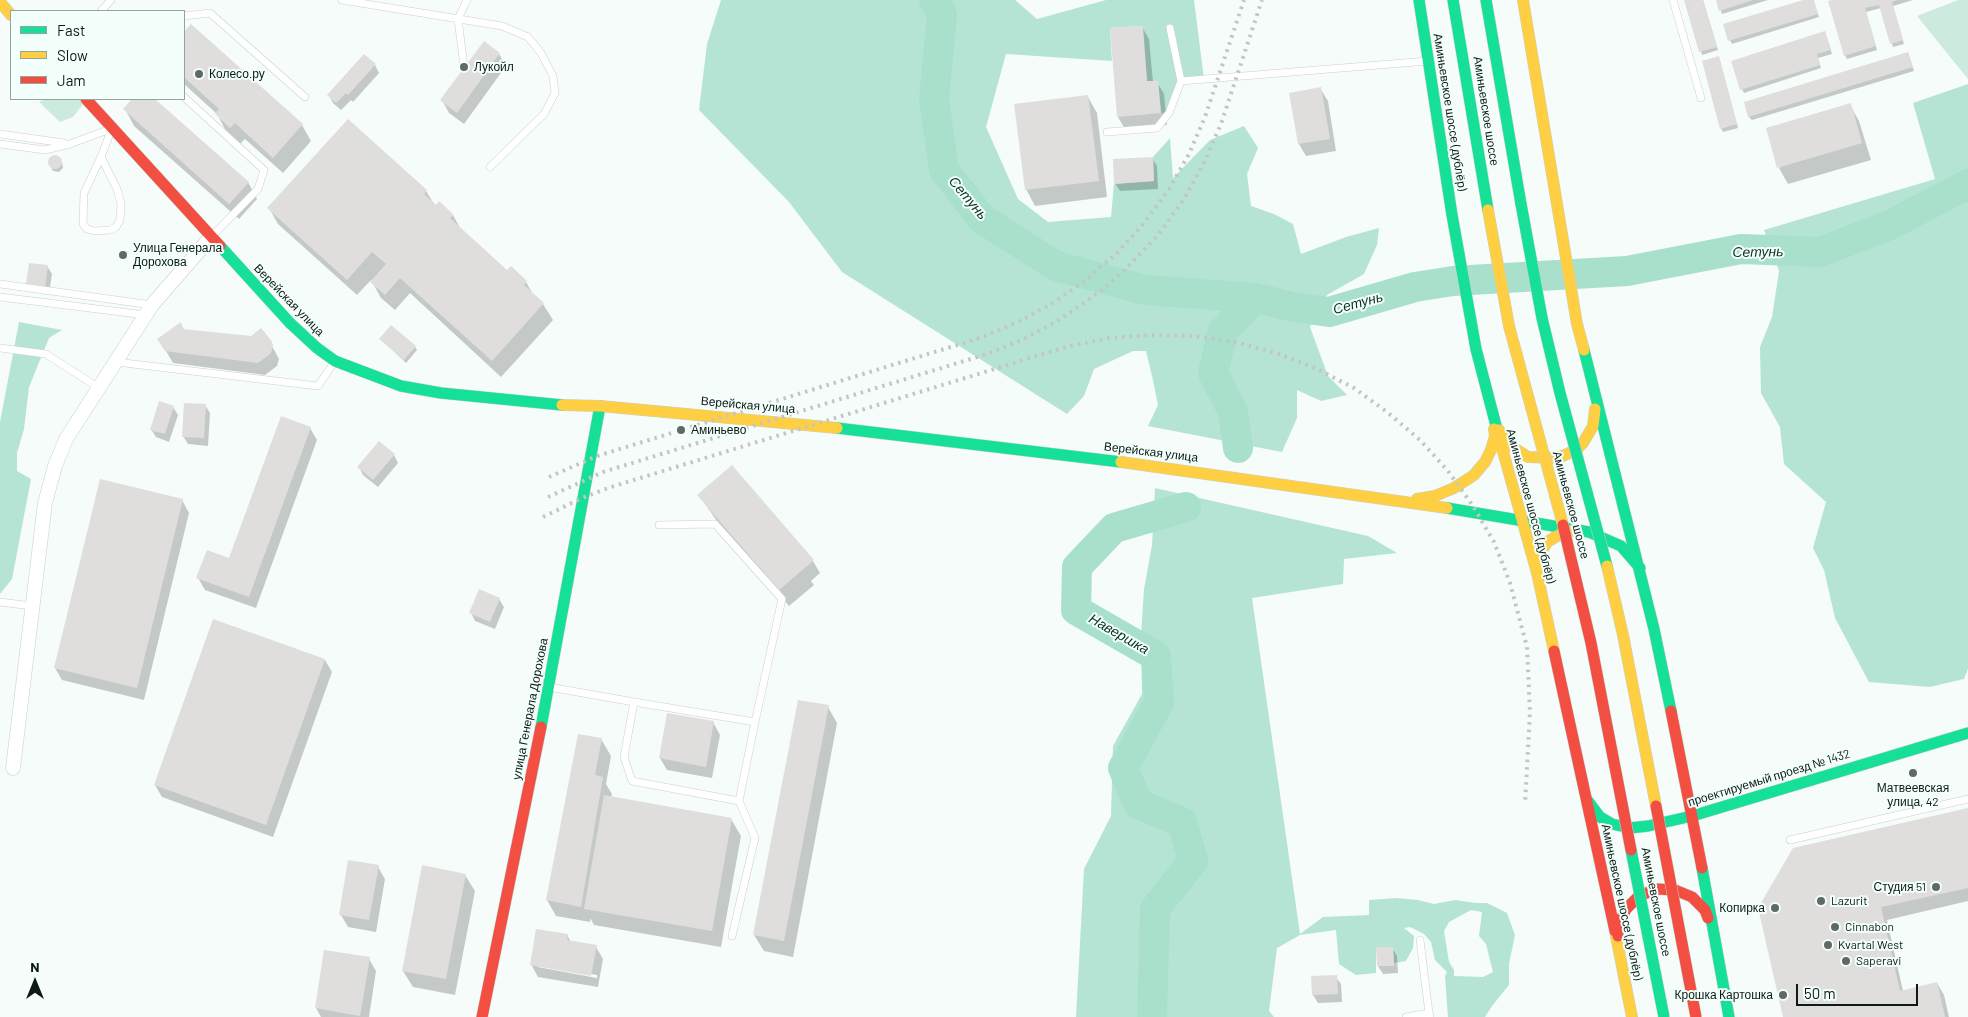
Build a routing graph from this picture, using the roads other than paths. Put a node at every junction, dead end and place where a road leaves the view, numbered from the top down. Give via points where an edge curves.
1 (111, 0) edge
2 (342, 0) edge
3 (467, 0) edge
4 (1419, 0) edge
5 (1453, 0) edge
6 (1486, 0) edge
7 (1522, 0) edge
8 (1673, 0) edge
9 (0, 2) edge
10 (102, 10) edge
11 (10, 13) edge
12 (185, 16) edge
13 (458, 19) junction
14 (1170, 28) dead end
15 (1428, 61) junction
16 (464, 67) dead end
17 (1181, 81) junction
18 (305, 97) dead end
19 (185, 98) edge
20 (1701, 98) dead end
21 (87, 100) edge
22 (112, 128) junction
23 (1107, 132) dead end
24 (0, 134) edge
25 (0, 144) edge
26 (70, 144) junction
27 (101, 157) junction
28 (490, 167) dead end
29 (211, 237) junction
30 (0, 284) edge
31 (0, 296) edge
32 (149, 310) junction
33 (0, 348) edge
34 (335, 361) junction
35 (116, 362) junction
36 (99, 388) junction
37 (1595, 396) junction
38 (600, 406) junction
39 (1494, 422) junction
40 (1407, 501) junction
41 (1521, 519) junction
42 (659, 525) dead end
43 (1578, 530) junction
44 (1640, 568) junction
45 (1537, 573) junction
46 (0, 602) edge
47 (32, 606) junction
48 (549, 687) junction
49 (634, 702) junction
50 (755, 722) junction
51 (1968, 733) edge
52 (13, 768) dead end
53 (1586, 798) junction
54 (1968, 799) edge
55 (739, 801) junction
56 (1692, 816) junction
57 (1790, 840) dead end
58 (1712, 928) junction
59 (732, 936) dead end
60 (1420, 940) dead end
61 (1618, 945) junction
62 (1430, 1015) edge
63 (482, 1017) edge
64 (1406, 1017) edge
65 (1632, 1017) edge
66 (1664, 1017) edge
67 (1696, 1017) edge
68 (1729, 1017) edge

1 - 10 lane
2 - 13 lane
3 - 13 lane
4 - 15 street, Аминьевское шоссе (дублёр)
5 - 66 street, Аминьевское шоссе, bridge via 1509,326 1591,643
6 - 67 street, Аминьевское шоссе, bridge via 1542,318 1623,635
7 - 37 street via 1577,324
8 - 20 lane
9 - 11 street
12 - 18 lane via 210,13
13 - 16 lane
13 - 28 lane via 502,26 528,37 554,76 555,93 544,114
14 - 17 lane
15 - 17 lane
15 - 39 street, Аминьевское шоссе (дублёр) via 1476,349
17 - 23 lane via 1169,112 1157,128
19 - 29 lane via 264,170 258,189
21 - 22 street, Верейская улица
22 - 26 lane
22 - 27 lane
22 - 29 street, Верейская улица
24 - 26 lane
25 - 26 lane via 45,150
27 - 27 lane via 84,193 82,224 94,231 110,230 120,220 121,204 117,189
29 - 32 street
29 - 34 street, Верейская улица via 290,323
30 - 32 lane
31 - 32 lane
32 - 35 street
33 - 36 lane via 46,354
34 - 35 lane via 318,386
34 - 38 street, Верейская улица via 401,386 441,393 541,404
35 - 36 street
36 - 47 street via 66,439 55,466 45,503
37 - 39 street via 1596,416 1589,435 1576,450 1558,458 1538,459 1519,452 1504,439
37 - 44 street
38 - 40 street, Верейская улица via 808,424 1156,466
38 - 48 street, улица Генерала Дорохова
39 - 40 street via 1491,450 1474,475 1435,496
39 - 41 street, Аминьевское шоссе (дублёр)
40 - 41 street, Верейская улица
41 - 43 street, Верейская улица
41 - 45 street, Аминьевское шоссе (дублёр)
42 - 50 lane via 715,524 782,599
43 - 44 street, Верейская улица via 1603,536 1620,546
43 - 45 street via 1562,533 1547,542 1538,558
44 - 56 street
45 - 53 street, Аминьевское шоссе (дублёр)
46 - 47 lane
47 - 52 street
48 - 49 lane
48 - 63 street, улица Генерала Дорохова
49 - 50 lane
49 - 55 lane via 624,757 632,781
50 - 55 lane
51 - 56 street, проектируемый проезд № 1432
53 - 56 street, проектируемый проезд № 1432 via 1600,817 1630,828
53 - 61 street, Аминьевское шоссе (дублёр)
54 - 57 lane
55 - 59 lane via 755,838
56 - 58 street
58 - 61 street via 1705,910 1692,897 1675,890 1657,889 1639,896 1626,909 1618,926
58 - 68 street
60 - 62 lane
61 - 65 street, Аминьевское шоссе (дублёр)
62 - 64 lane

